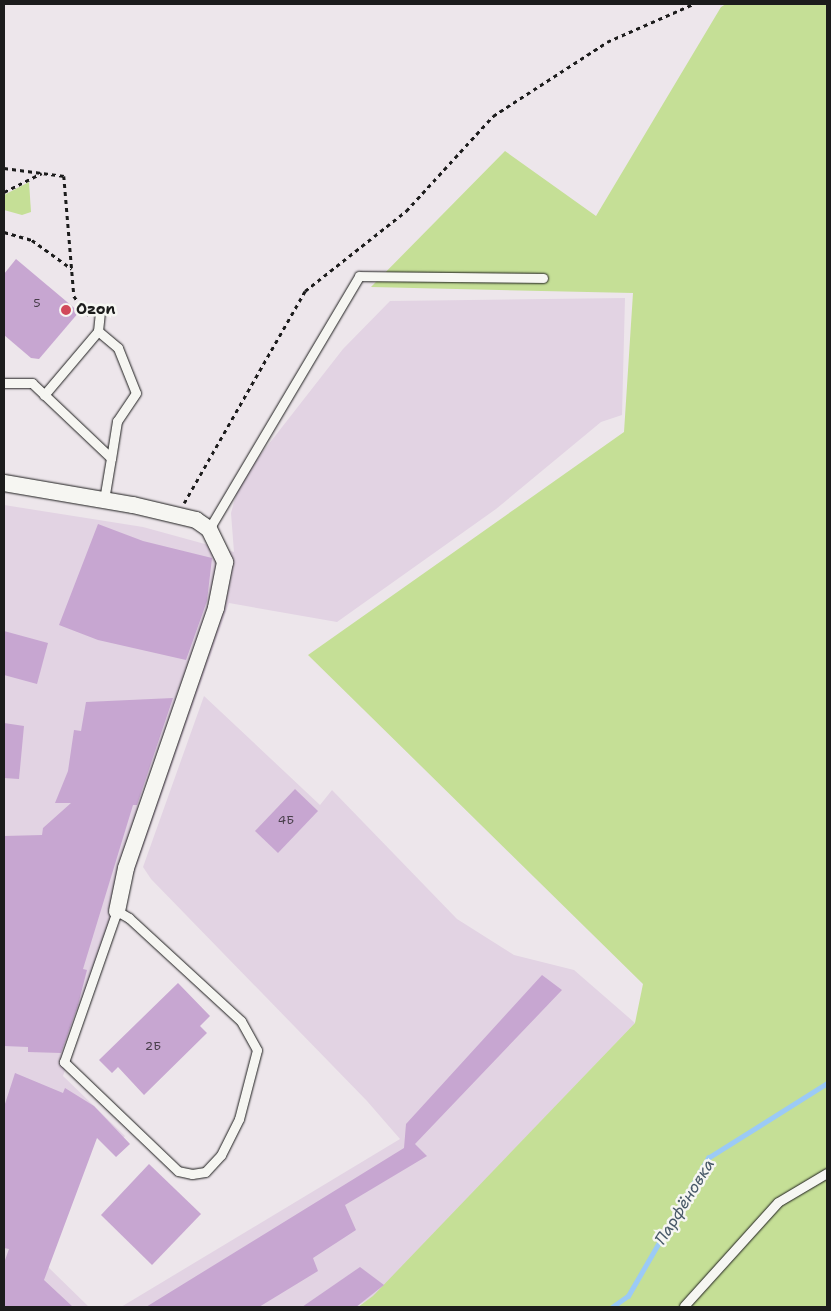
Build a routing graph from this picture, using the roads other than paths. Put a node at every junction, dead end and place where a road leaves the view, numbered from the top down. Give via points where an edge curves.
1 (543, 278) dead end
2 (100, 312) dead end
3 (98, 331) junction
4 (4, 383) edge
5 (44, 395) junction
6 (111, 458) junction
7 (4, 483) edge
8 (104, 500) junction
9 (209, 529) junction
10 (117, 911) junction
11 (827, 1173) edge
12 (684, 1306) edge

1 - 9 lane via 359,276
2 - 3 lane
3 - 5 lane
3 - 6 lane via 118,348 136,393 117,421
4 - 5 lane via 32,383
5 - 6 lane
6 - 8 lane
7 - 8 street
8 - 9 street via 178,514
9 - 10 street via 224,562 223,580 126,868
10 - 10 lane via 64,1062 178,1171 205,1172 221,1155 239,1119 257,1050 241,1021
11 - 12 lane via 778,1202

